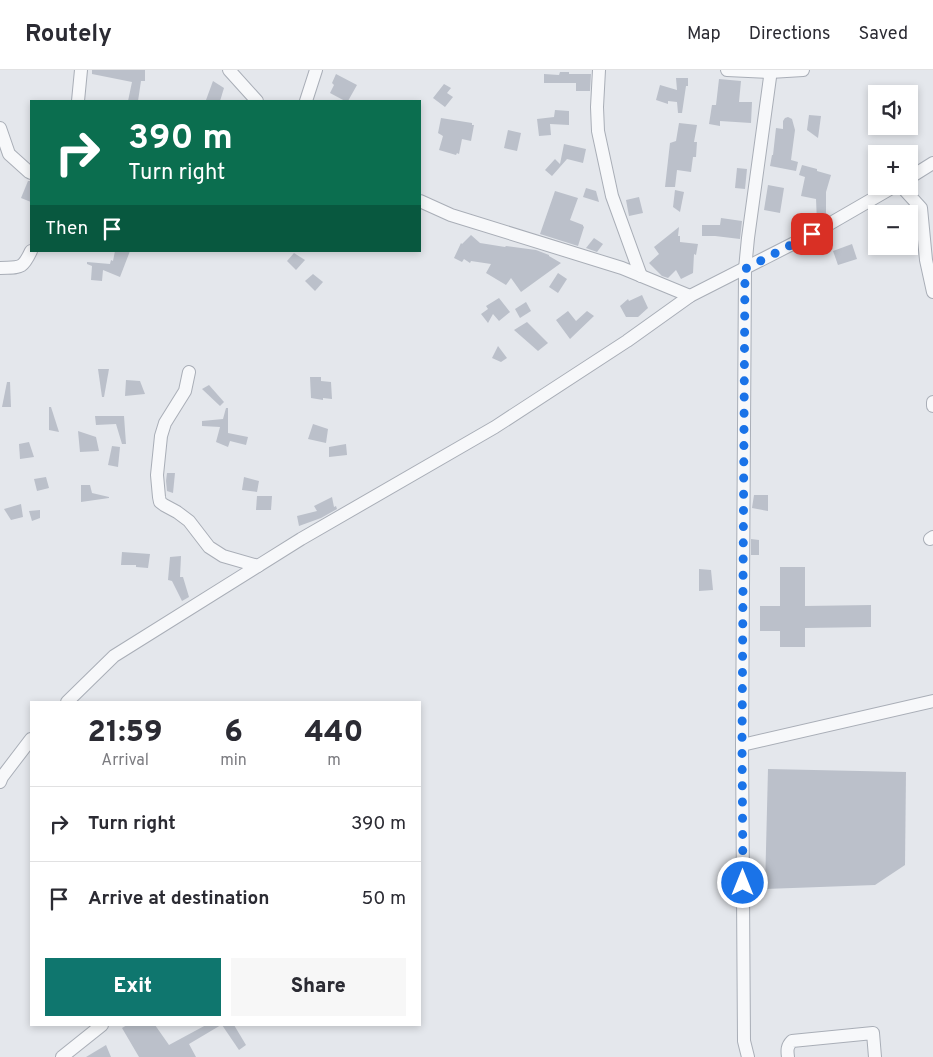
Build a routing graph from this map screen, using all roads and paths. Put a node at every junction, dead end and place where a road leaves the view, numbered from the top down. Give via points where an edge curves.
1 (81, 70) edge
2 (229, 70) edge
3 (316, 70) edge
4 (599, 70) edge
5 (727, 70) edge
6 (803, 70) edge
7 (770, 71) edge
8 (78, 100) edge
9 (256, 100) edge
10 (306, 100) edge
11 (0, 128) edge
12 (933, 163) edge
13 (918, 172) edge
14 (30, 173) edge
15 (879, 195) edge
16 (909, 195) edge
17 (421, 201) edge
18 (31, 252) edge
19 (0, 268) edge
20 (745, 269) junction
21 (641, 276) junction
22 (933, 292) edge
23 (690, 296) junction
24 (189, 372) dead end
25 (933, 402) edge
26 (933, 406) edge
27 (258, 566) junction
28 (68, 701) edge
29 (933, 701) edge
30 (30, 739) edge
31 (742, 745) junction
32 (0, 782) edge
33 (101, 1026) edge
34 (62, 1057) edge
35 (748, 1057) edge
36 (788, 1057) edge
37 (875, 1057) edge

1 - 8 street
2 - 9 street
3 - 10 street
4 - 21 street via 598,131 612,196
5 - 7 street
6 - 7 street
7 - 20 street
11 - 14 street via 9,154
12 - 13 street
15 - 20 street
16 - 22 street via 921,208
17 - 21 street via 451,215
18 - 19 street via 20,267
20 - 23 street
20 - 31 street
21 - 23 street
23 - 27 street via 495,427
24 - 27 street via 185,391 165,423 161,436 157,475 160,502 189,521 209,547 223,556
25 - 26 street
27 - 28 street via 114,656
29 - 31 street
30 - 32 street
31 - 35 street via 744,1041
33 - 34 street
36 - 37 street via 788,1045 792,1041 873,1033

